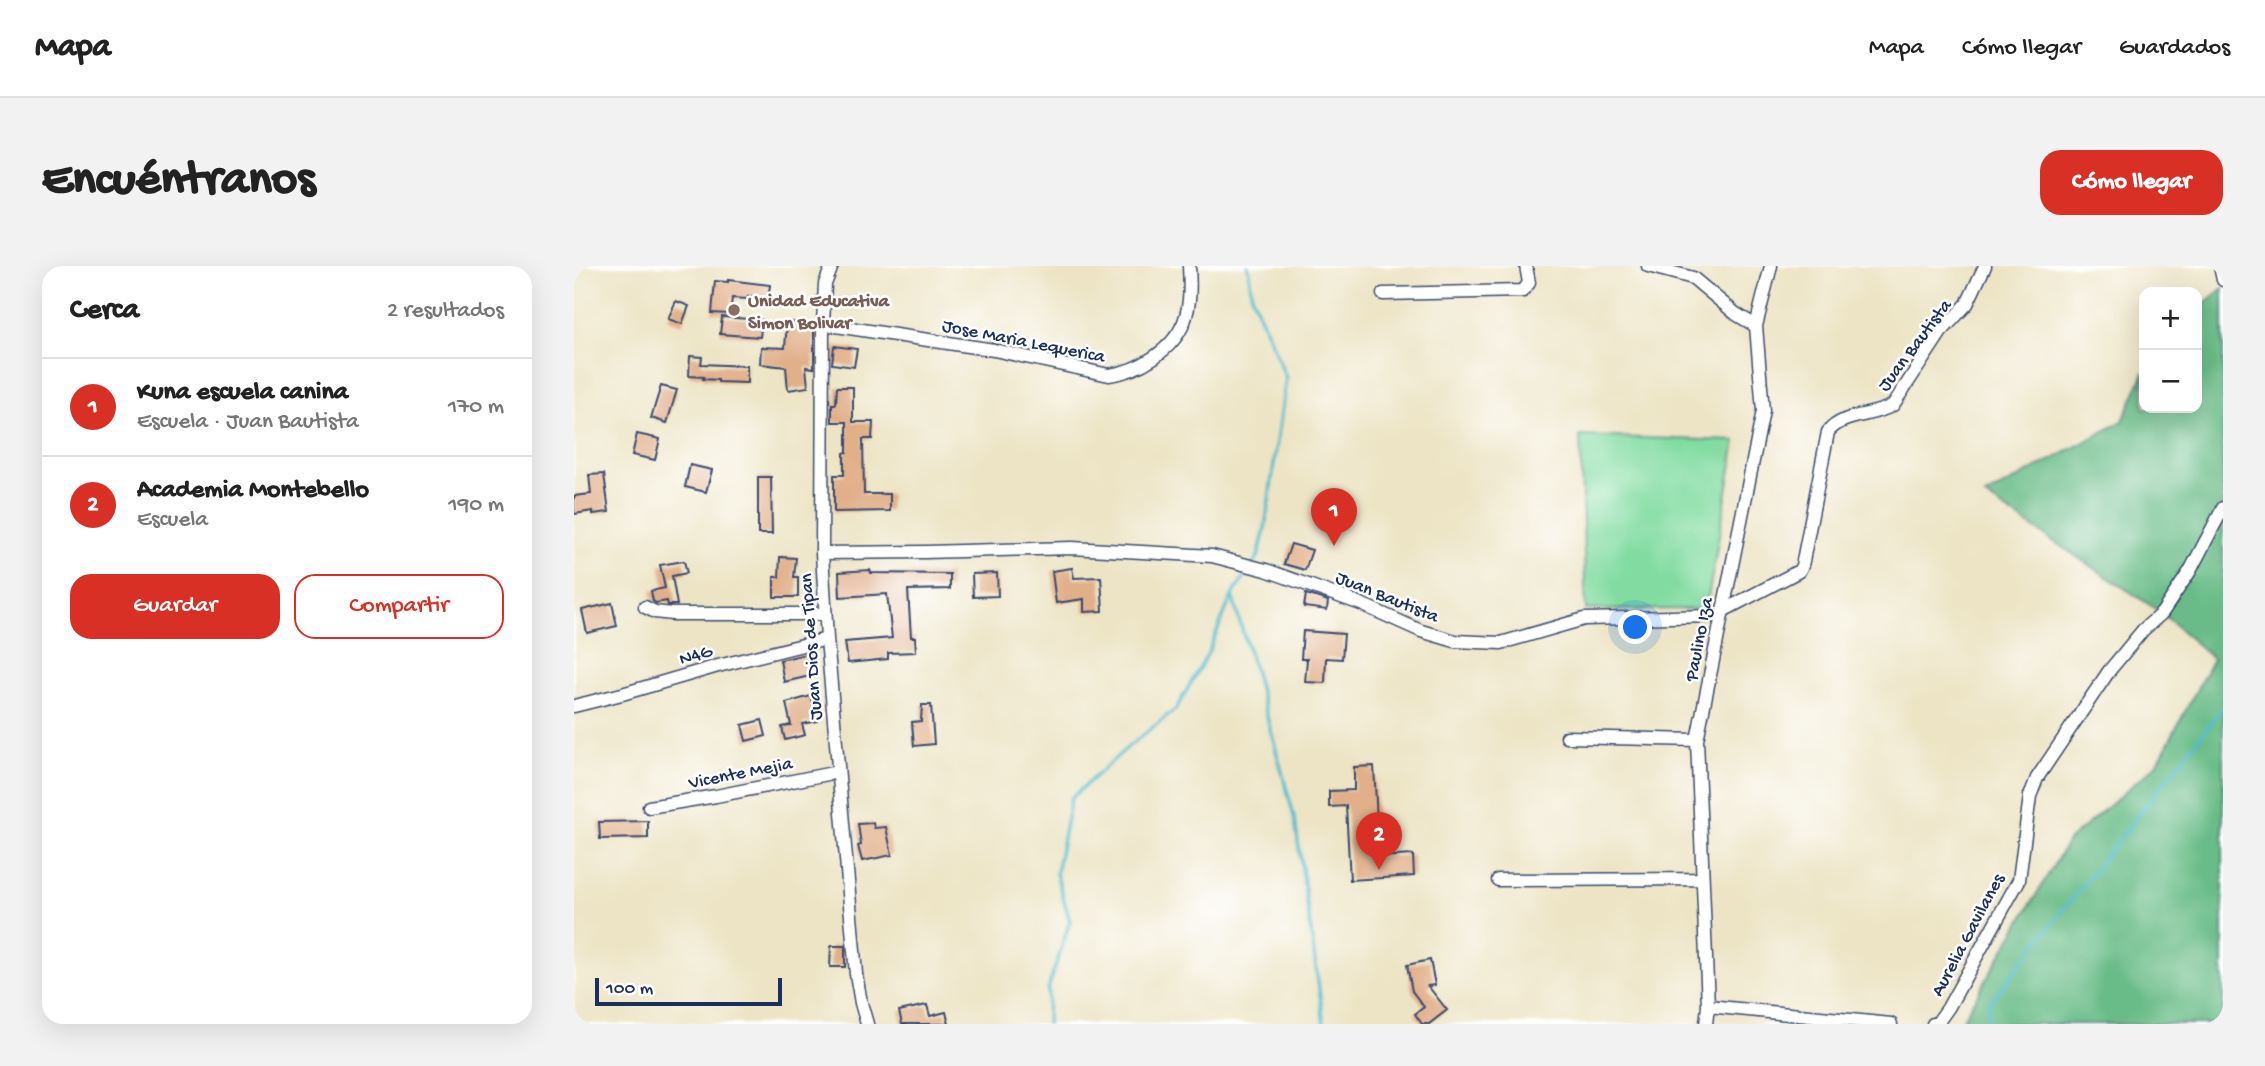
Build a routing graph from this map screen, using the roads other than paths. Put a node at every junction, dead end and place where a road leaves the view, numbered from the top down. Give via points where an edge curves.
1 (832, 266) edge
2 (1189, 266) edge
3 (1526, 266) edge
4 (1648, 266) edge
5 (1771, 266) edge
6 (1985, 266) edge
7 (2220, 266) edge
8 (2223, 280) edge
9 (1383, 294) dead end
10 (823, 324) junction
11 (1756, 326) junction
12 (2223, 508) edge
13 (822, 553) junction
14 (645, 607) dead end
15 (1722, 613) junction
16 (825, 614) junction
17 (827, 639) junction
18 (574, 706) edge
19 (1567, 737) dead end
20 (1697, 740) junction
21 (838, 772) junction
22 (649, 807) dead end
23 (1701, 879) junction
24 (1498, 880) dead end
25 (1707, 1006) junction
26 (867, 1024) edge
27 (1706, 1024) edge
28 (1891, 1024) edge
29 (1933, 1024) edge

1 - 10 street, Juan Dios de Tipan via 825,284
2 - 10 street, Jose Maria Lequerica via 1190,293 1184,321 1173,341 1120,374
3 - 9 street via 1529,284 1523,291
4 - 11 street via 1693,278
5 - 11 street, Paulino Iza
6 - 15 street, Juan Bautista via 1967,304 1941,332 1893,405 1840,422 1828,432 1799,571
7 - 8 street
10 - 13 street, Juan Dios de Tipan
11 - 15 street, Paulino Iza via 1763,411
12 - 29 street, Aurelia Gavilanes via 2162,613 2109,671 2037,778 2030,796 2018,880 1948,1008
13 - 15 street, Juan Bautista via 1072,548 1212,556 1266,570 1455,641 1502,643 1584,619
13 - 16 street, Juan Dios de Tipan
14 - 16 street via 672,614
15 - 20 street, Paulino Iza
16 - 17 street, Juan Dios de Tipan
17 - 18 street, N4G
17 - 21 street, Juan Dios de Tipan
19 - 20 street
20 - 23 street, Paulino Iza
21 - 22 street, Vicente Mejia
21 - 26 street, Juan Dios de Tipan via 856,974
23 - 24 street
23 - 25 street, Paulino Iza
25 - 27 street, Paulino Iza
25 - 28 street

